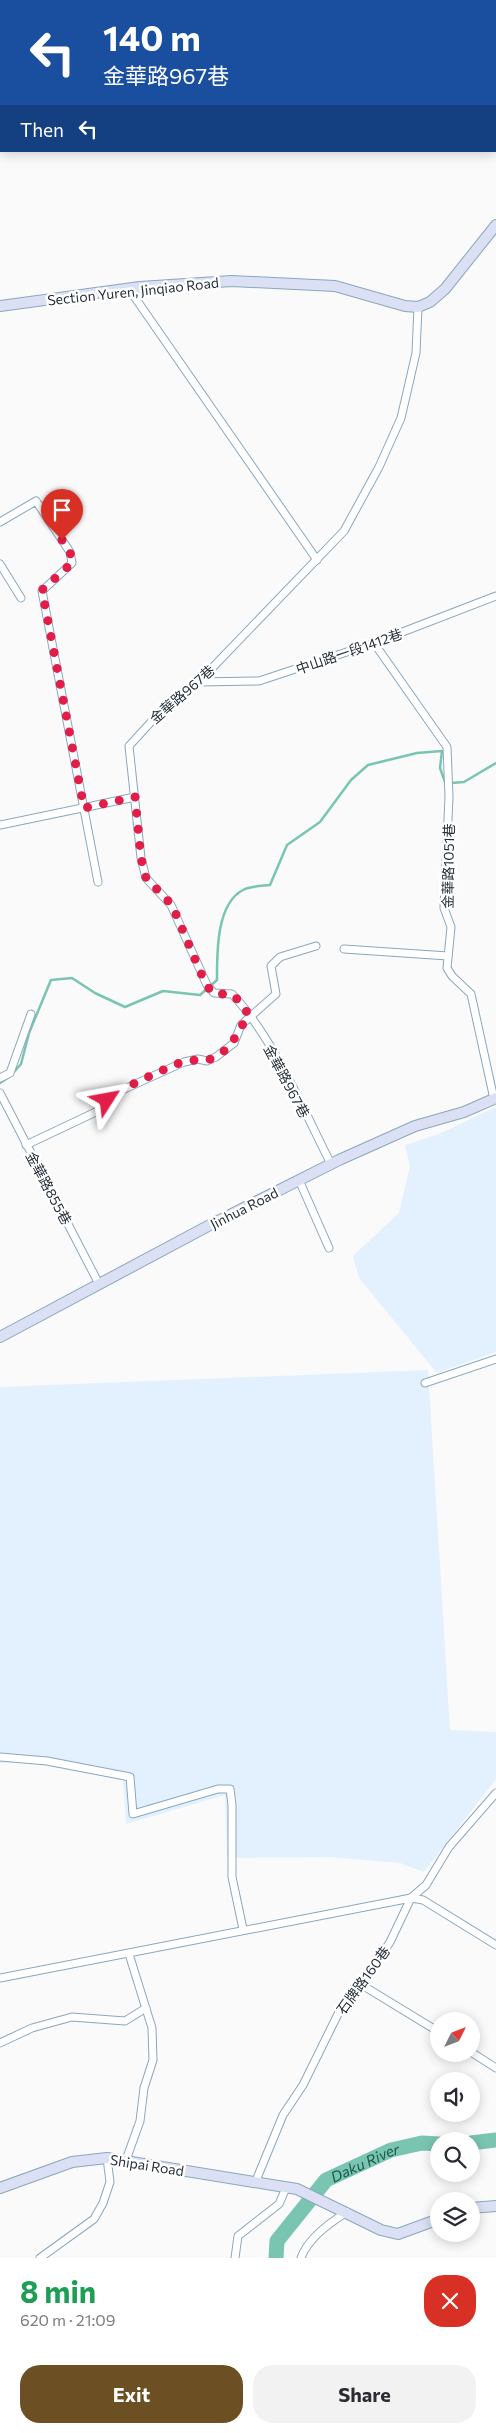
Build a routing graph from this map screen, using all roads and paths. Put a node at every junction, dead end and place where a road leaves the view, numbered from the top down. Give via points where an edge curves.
1 (496, 224) edge
2 (130, 289) junction
3 (0, 306) edge
4 (418, 307) junction
5 (0, 522) edge
6 (317, 560) junction
7 (0, 564) edge
8 (496, 596) edge
9 (21, 598) dead end
10 (374, 643) junction
11 (198, 682) junction
12 (135, 797) junction
13 (84, 808) junction
14 (0, 825) edge
15 (98, 882) dead end
16 (316, 946) dead end
17 (344, 949) dead end
18 (448, 956) junction
19 (31, 1014) dead end
20 (249, 1017) junction
21 (0, 1078) edge
22 (0, 1093) edge
23 (495, 1099) edge
24 (26, 1145) junction
25 (331, 1164) junction
26 (299, 1180) junction
27 (329, 1248) dead end
28 (99, 1284) junction
29 (0, 1336) edge
30 (496, 1359) edge
31 (426, 1383) dead end
32 (0, 1757) edge
33 (496, 1793) edge
34 (410, 1898) junction
35 (243, 1929) junction
36 (496, 1945) edge
37 (129, 1954) junction
38 (0, 1978) edge
39 (362, 1985) junction
40 (146, 2008) junction
41 (430, 2027) edge
42 (0, 2043) edge
43 (480, 2058) edge
44 (496, 2068) edge
45 (107, 2158) junction
46 (126, 2160) junction
47 (255, 2183) junction
48 (0, 2188) edge
49 (286, 2188) junction
50 (496, 2206) edge
51 (480, 2207) edge
52 (347, 2212) junction
53 (430, 2223) edge
54 (40, 2258) edge
55 (235, 2258) edge
56 (301, 2258) edge

1 - 4 street via 445,289
2 - 3 street, Section Yuren, Jinqiao Road
2 - 4 street, Section Yuren, Jinqiao Road via 232,281 335,286
2 - 6 street
4 - 6 street, 金華路967巷 via 416,353 401,418 344,531
5 - 13 street via 36,500 70,552 72,563 42,590
6 - 11 street, 金華路967巷
7 - 9 street
8 - 10 street, 中山路一段1412巷
10 - 11 street, 中山路一段1412巷 via 259,682
10 - 18 street, 金華路1051巷 via 447,747 450,798 444,908 451,927
11 - 12 street, 金華路967巷 via 172,699 129,746
12 - 13 street
12 - 20 street, 金華路967巷 via 146,878 172,905 206,985 214,994 232,994 244,1006
13 - 14 street
13 - 15 street
16 - 20 street via 280,957 272,966 276,994
17 - 18 street
18 - 23 street, 金華路1051巷 via 447,968 471,994
19 - 21 street via 10,1073
20 - 24 street via 241,1025 234,1043 216,1057 207,1061 184,1062 130,1085 109,1096 100,1110
20 - 25 street, 金華路967巷 via 278,1060
22 - 24 street, 金華路855巷
23 - 25 street, Jinhua Road via 415,1126
24 - 28 street, 金華路855巷
25 - 26 street, Jinhua Road
26 - 27 street
26 - 28 street, Jinhua Road
28 - 29 street, Jinhua Road
30 - 31 street
32 - 35 street via 47,1761 130,1777 133,1814 218,1789 230,1789 232,1877
33 - 34 street, 石牌路160巷 via 449,1847 426,1886
34 - 35 street
34 - 36 street via 422,1900
34 - 39 street, 石牌路160巷 via 390,1942
35 - 37 street
37 - 38 street
37 - 40 street
39 - 41 street
39 - 47 street, 石牌路160巷 via 339,2012 303,2085 282,2115
40 - 42 street via 125,2021 72,2017 32,2028
40 - 46 street via 152,2028 153,2060 144,2088 140,2121
43 - 44 street
45 - 46 street, Shipai Road
45 - 48 street, Shipai Road via 72,2162
45 - 54 street via 110,2182 94,2219
46 - 47 street, Shipai Road
47 - 49 street, Shipai Road
49 - 52 street, Shipai Road via 297,2189
49 - 55 street via 279,2204 238,2236
50 - 51 street
52 - 53 street, Shipai Road via 381,2230 398,2234
52 - 56 street via 319,2233

